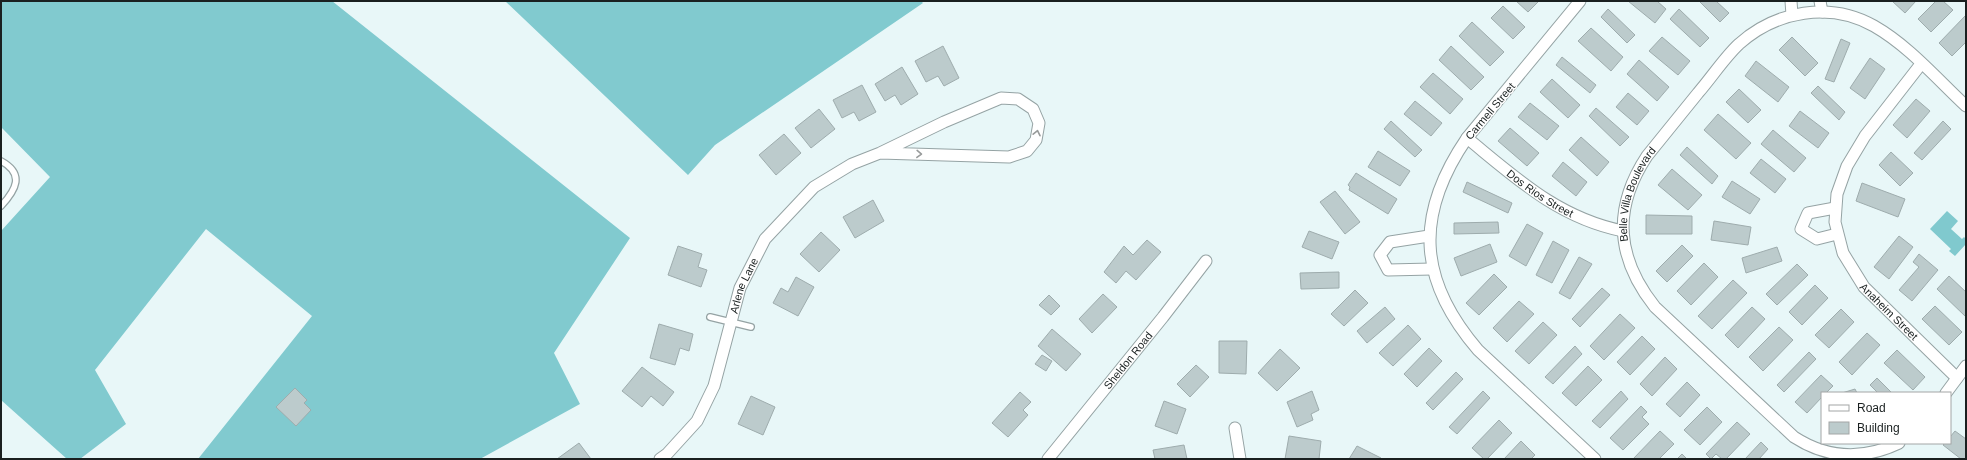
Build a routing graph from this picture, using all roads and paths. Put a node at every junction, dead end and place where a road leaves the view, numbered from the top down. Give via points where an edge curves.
1 (1580, 1) edge
2 (1791, 1) edge
3 (1821, 6) edge
4 (1792, 15) junction
5 (1921, 64) junction
6 (1966, 106) edge
7 (1467, 138) junction
8 (880, 153) junction
9 (1, 161) edge
10 (1, 206) edge
11 (1835, 208) junction
12 (1623, 231) junction
13 (1837, 234) junction
14 (1429, 236) junction
15 (1206, 261) dead end
16 (1432, 269) junction
17 (710, 317) dead end
18 (731, 322) junction
19 (751, 327) dead end
20 (1966, 366) edge
21 (1957, 378) junction
22 (1947, 392) edge
23 (1235, 428) dead end
24 (1897, 444) edge
25 (1875, 456) edge
26 (1842, 458) edge
27 (660, 459) edge
28 (1048, 459) edge
29 (1240, 459) edge
30 (1595, 459) edge

1 - 7 street, Carmell Street
2 - 4 street
3 - 4 street, Belle Villa Boulevard
3 - 5 street, Belle Villa Boulevard via 1874,26
4 - 12 street, Belle Villa Boulevard via 1764,26 1739,44 1647,156 1628,192
5 - 6 street, Belle Villa Boulevard
5 - 11 street, Anaheim Street via 1857,148 1841,180
7 - 12 street, Dos Rios Street via 1532,191 1555,206 1592,224
7 - 14 street, Carmell Street via 1452,159 1441,183
8 -> 8 street, Arlene Lane via 1009,157 1027,151 1036,140 1039,123 1033,109 1018,99 1001,98
8 - 18 street, Arlene Lane via 852,164 814,188 765,239 740,288
9 - 10 lane via 8,164 17,181 12,195
11 - 13 street, Anaheim Street
11 - 13 street via 1808,213 1801,228 1817,239
12 - 26 street, Belle Villa Boulevard via 1626,254 1633,274 1654,307 1794,437 1817,450
13 - 21 street, Anaheim Street via 1846,259 1864,287
14 - 16 street, Carmell Street
14 - 16 street via 1390,242 1380,255 1388,270
15 - 28 street, Sheldon Road
16 - 30 street, Carmell Street via 1452,316 1464,334
17 - 18 lane
18 - 19 lane
18 - 27 street, Arlene Lane via 714,386 697,421
20 - 21 street
21 - 22 street
23 - 29 street
24 - 25 street, Belle Villa Boulevard
25 - 26 street, Belle Villa Boulevard

